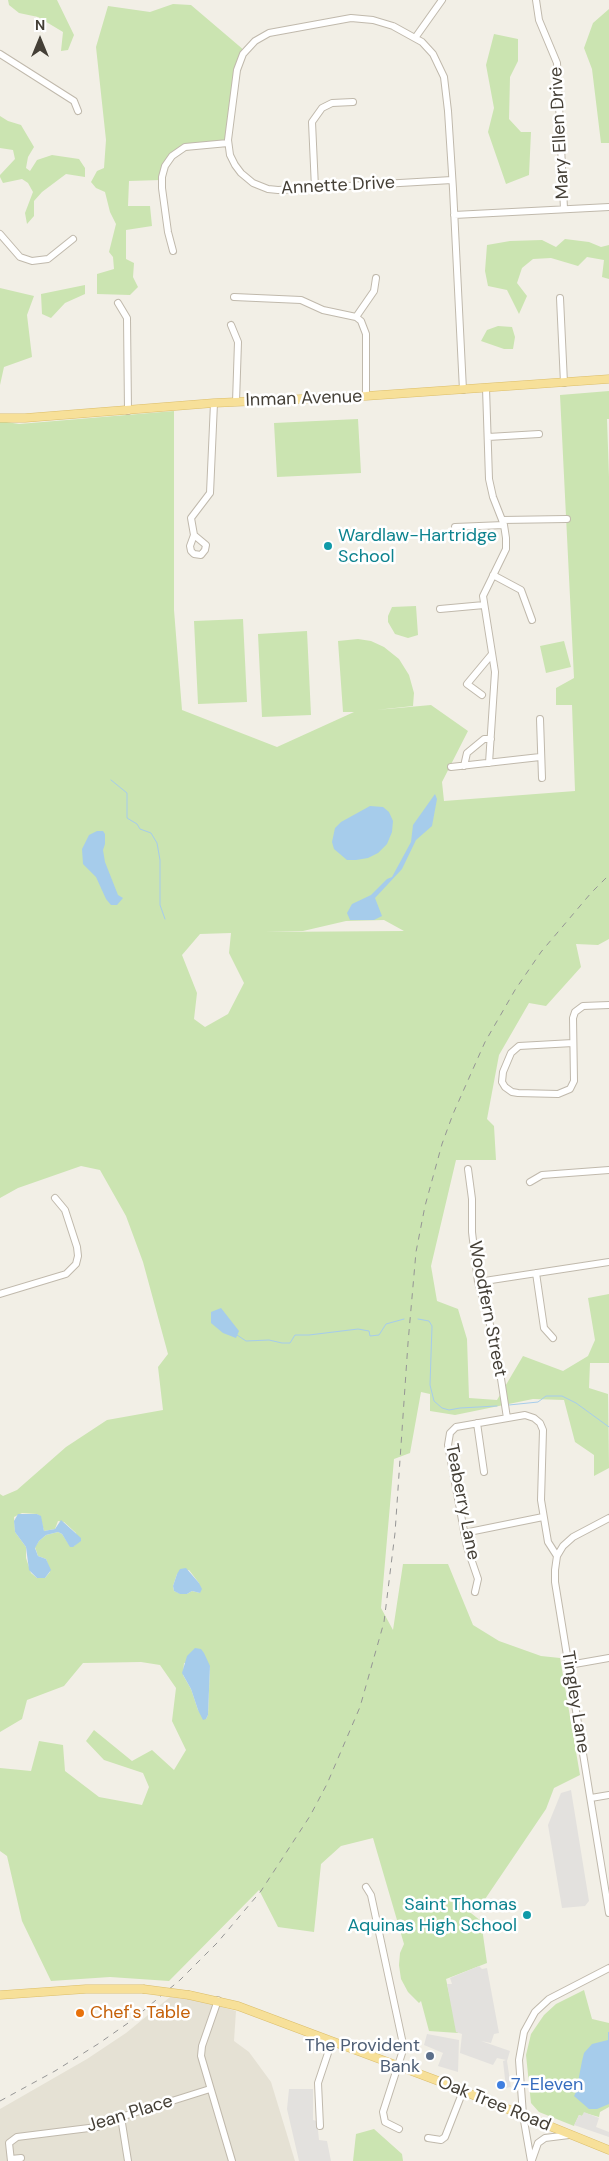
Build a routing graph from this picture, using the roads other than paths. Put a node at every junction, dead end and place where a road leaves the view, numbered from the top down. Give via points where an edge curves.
1 (442, 0) edge
2 (536, 0) edge
3 (415, 38) junction
4 (0, 54) edge
5 (354, 102) dead end
6 (78, 111) dead end
7 (228, 143) junction
8 (452, 180) junction
9 (315, 188) junction
10 (609, 207) edge
11 (564, 209) junction
12 (454, 215) junction
13 (0, 234) edge
14 (74, 239) dead end
15 (173, 251) dead end
16 (376, 278) dead end
17 (234, 297) dead end
18 (560, 298) dead end
19 (118, 303) dead end
20 (356, 317) junction
21 (231, 325) dead end
22 (609, 380) edge
23 (564, 383) junction
24 (486, 388) junction
25 (463, 390) junction
26 (366, 396) junction
27 (236, 402) junction
28 (214, 403) junction
29 (128, 411) junction
30 (0, 418) edge
31 (539, 434) dead end
32 (488, 437) junction
33 (566, 519) dead end
34 (503, 522) junction
35 (455, 527) dead end
36 (194, 535) dead end
37 (493, 575) junction
38 (484, 605) junction
39 (440, 609) dead end
40 (532, 620) dead end
41 (492, 654) junction
42 (482, 695) dead end
43 (540, 718) dead end
44 (491, 739) junction
45 (540, 757) junction
46 (489, 763) junction
47 (464, 766) junction
48 (451, 767) dead end
49 (542, 778) dead end
50 (609, 1005) edge
51 (573, 1043) junction
52 (468, 1169) dead end
53 (609, 1170) edge
54 (530, 1182) dead end
55 (56, 1198) dead end
56 (609, 1262) edge
57 (536, 1273) junction
58 (478, 1282) junction
59 (0, 1294) edge
60 (553, 1338) dead end
61 (507, 1418) junction
62 (478, 1423) junction
63 (484, 1472) dead end
64 (543, 1517) junction
65 (609, 1518) edge
66 (464, 1533) junction
67 (557, 1556) junction
68 (475, 1592) dead end
69 (609, 1658) edge
70 (569, 1665) junction
71 (609, 1795) edge
72 (591, 1798) junction
73 (366, 1887) dead end
74 (609, 1913) edge
75 (609, 1968) edge
76 (0, 1995) edge
77 (218, 2000) junction
78 (332, 2041) junction
79 (398, 2066) junction
80 (210, 2089) junction
81 (463, 2092) junction
82 (523, 2115) junction
83 (121, 2117) junction
84 (320, 2126) dead end
85 (399, 2129) dead end
86 (569, 2135) junction
87 (428, 2138) dead end
88 (609, 2150) edge
89 (22, 2158) dead end
90 (11, 2160) edge
91 (128, 2161) edge
92 (232, 2161) edge
93 (531, 2161) edge

1 - 3 street
2 - 11 street, Mary Ellen Drive via 538,20 557,63
3 - 7 street, Annette Drive via 384,23 351,18 264,35 247,50 238,65
3 - 8 street, Annette Drive via 433,54 444,77
4 - 6 street via 74,101
5 - 9 street via 332,103 322,108 312,122
7 - 9 street, Annette Drive via 235,165 253,183 273,189
7 - 15 street via 188,146 172,156 165,166 162,188
8 - 9 street, Annette Drive
8 - 12 street, Annette Drive
10 - 11 street
11 - 12 street
12 - 25 street, Annette Drive
13 - 14 street via 20,257 32,261 48,259
16 - 20 street via 374,291
17 - 20 street via 301,300 323,310
18 - 23 street
19 - 29 street via 127,318
20 - 26 street via 366,334
21 - 27 street via 238,342
22 - 23 main road, Inman Avenue
23 - 24 main road, Inman Avenue
24 - 25 main road, Inman Avenue
24 - 32 street
25 - 26 main road, Inman Avenue
26 - 27 main road, Inman Avenue
27 - 28 main road, Inman Avenue
28 - 29 main road, Inman Avenue
28 - 36 street via 210,493 191,518
29 - 30 main road, Inman Avenue
31 - 32 street
32 - 34 street via 489,480
33 - 34 street
34 - 35 street
34 - 37 street via 506,549
37 - 38 street via 483,596
37 - 40 street via 521,590
38 - 39 street
38 - 41 street
41 - 42 street via 467,684
41 - 44 street via 495,672
43 - 45 street
44 - 46 street
44 - 47 street via 484,739 467,752
45 - 46 street
45 - 49 street
46 - 47 street
47 - 48 street
50 - 51 street via 583,1006 575,1012
51 - 51 street via 519,1046 511,1053 502,1082 512,1092 518,1093 566,1092 574,1082
52 - 58 street, Woodfern Street
53 - 54 street via 542,1175
55 - 59 street via 65,1210 78,1256 76,1264 66,1274
56 - 57 street
57 - 58 street
57 - 60 street via 544,1328
58 - 61 street, Woodfern Street via 496,1346
61 - 62 street, Teaberry Lane
61 - 64 street, Teaberry Lane via 529,1416 541,1426
62 - 63 street
62 - 66 street, Teaberry Lane via 456,1428 447,1440
64 - 66 street
64 - 67 street, Teaberry Lane via 548,1542
65 - 67 street via 573,1537
66 - 68 street, Teaberry Lane via 478,1579
67 - 70 street, Tingley Lane via 555,1582
69 - 70 street
70 - 72 street, Tingley Lane
71 - 72 street
72 - 74 street, Tingley Lane
73 - 79 street via 372,1895 401,2034 403,2050
75 - 82 street via 555,1995 529,2021 519,2049
76 - 77 main road, Oak Tree Road, bridge via 86,1988 143,1990
77 - 78 main road, Oak Tree Road
77 - 80 street via 201,2051
78 - 79 main road, Oak Tree Road
78 - 84 street via 318,2083
79 - 81 main road, Oak Tree Road
79 - 85 street via 383,2112 385,2122
80 - 83 street, Jean Place
80 - 92 street
81 - 82 main road, Oak Tree Road
81 - 87 street via 444,2137 441,2140
82 - 86 main road, Oak Tree Road
82 - 93 street
83 - 90 street, Jean Place via 93,2128 17,2137 9,2143
83 - 91 street
86 - 88 main road, Oak Tree Road
86 - 93 street via 545,2138 538,2143
89 - 90 street

